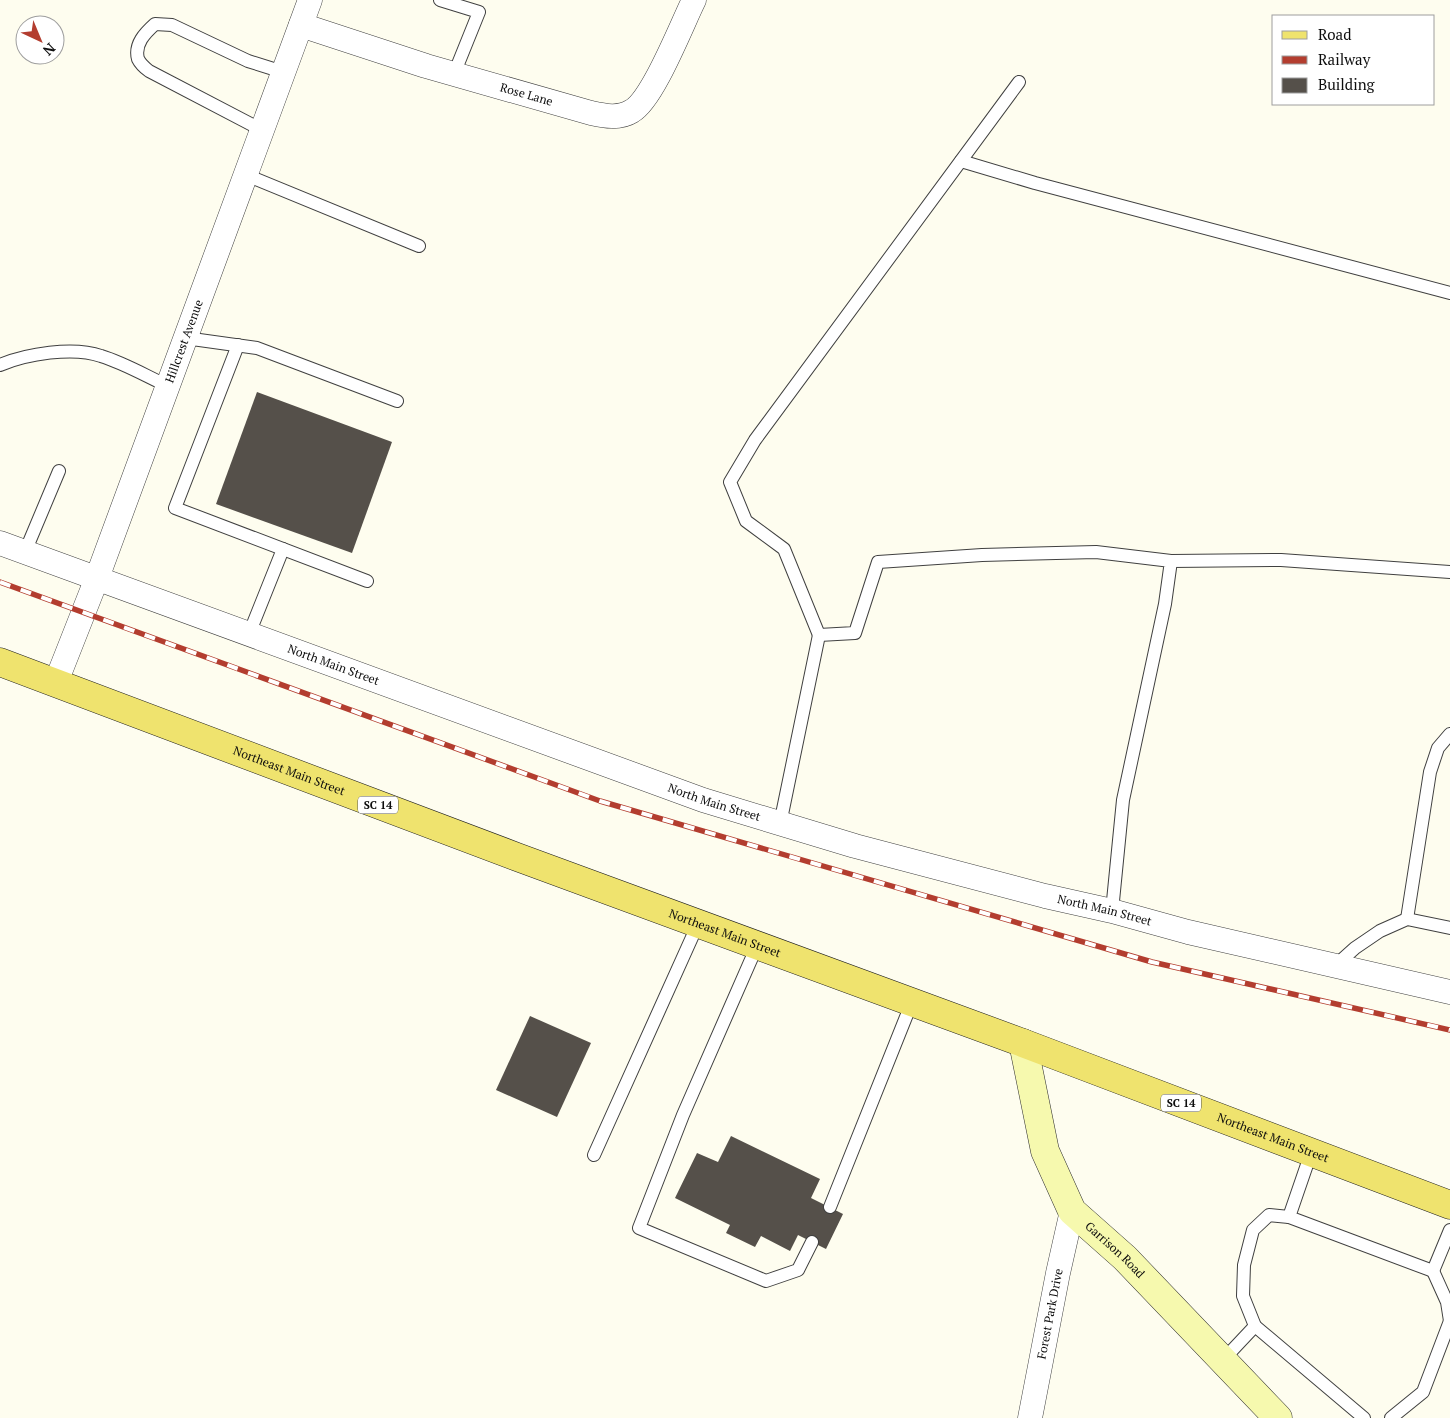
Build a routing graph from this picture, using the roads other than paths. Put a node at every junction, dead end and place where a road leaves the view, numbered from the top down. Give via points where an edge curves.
1 (310, 0) edge
2 (440, 0) edge
3 (694, 0) edge
4 (301, 25) junction
5 (284, 72) junction
6 (454, 74) junction
7 (1019, 82) dead end
8 (262, 130) junction
9 (961, 161) junction
10 (246, 175) junction
11 (419, 246) dead end
12 (1450, 294) edge
13 (185, 338) junction
14 (238, 346) junction
15 (0, 366) edge
16 (168, 386) junction
17 (397, 401) dead end
18 (59, 472) dead end
19 (0, 543) edge
20 (283, 549) junction
21 (25, 552) junction
22 (1171, 561) junction
23 (1450, 572) edge
24 (97, 578) junction
25 (367, 581) dead end
26 (249, 634) junction
27 (819, 635) junction
28 (0, 662) edge
29 (56, 682) junction
30 (1450, 734) edge
31 (780, 824) junction
32 (1112, 911) junction
33 (1407, 919) junction
34 (698, 924) junction
35 (1450, 928) edge
36 (757, 946) junction
37 (1335, 966) junction
38 (1450, 992) edge
39 (912, 1002) junction
40 (1023, 1043) junction
41 (1311, 1153) junction
42 (594, 1155) dead end
43 (1450, 1205) edge
44 (830, 1208) dead end
45 (1072, 1211) junction
46 (1289, 1217) junction
47 (1450, 1230) edge
48 (812, 1242) dead end
49 (1433, 1272) junction
50 (1450, 1321) edge
51 (1255, 1326) junction
52 (1223, 1360) junction
53 (1030, 1418) edge
54 (1278, 1418) edge
55 (1364, 1418) edge
56 (1391, 1418) edge

1 - 4 street, Hillcrest Avenue
2 - 6 lane via 478,12
3 - 6 street, Rose Lane via 650,91 641,105 620,116 591,113
4 - 5 street, Hillcrest Avenue
4 - 6 street, Rose Lane
5 - 8 street, Hillcrest Avenue
5 - 8 lane via 248,61 172,25 155,24 143,35 138,60 149,71
7 - 9 lane
8 - 10 street, Hillcrest Avenue
9 - 12 lane via 1035,184
9 - 27 lane via 755,440 730,482 746,520 784,549
10 - 11 lane
10 - 13 street, Hillcrest Avenue
13 - 14 lane
13 - 16 street, Hillcrest Avenue
14 - 17 lane via 257,348
14 - 20 lane via 175,508
15 - 16 lane via 16,358 66,351 100,355
16 - 24 street, Hillcrest Avenue
18 - 21 lane
19 - 21 street, North Main Street
20 - 25 lane
20 - 26 lane
21 - 24 street, North Main Street
22 - 23 lane via 1281,560
22 - 27 lane via 1096,552 878,562 855,633
22 - 32 lane via 1165,604 1123,800
24 - 26 street, North Main Street
24 - 29 street, Hillcrest Avenue
26 - 31 street, North Main Street via 703,800
27 - 31 lane
28 - 29 main road, Northeast Main Street / SC 14
29 - 34 main road, Northeast Main Street / SC 14
30 - 33 lane via 1438,748 1430,772
31 - 32 street, North Main Street
32 - 37 street, North Main Street
33 - 35 lane
33 - 37 lane via 1380,931
34 - 36 main road, Northeast Main Street / SC 14
34 - 42 lane
36 - 39 main road, Northeast Main Street / SC 14
36 - 48 lane via 683,1115 639,1228 766,1282 798,1270
37 - 38 street, North Main Street
39 - 40 main road, Northeast Main Street / SC 14
39 - 44 lane
40 - 41 main road, Northeast Main Street / SC 14
40 - 45 street, Garrison Road via 1045,1151
41 - 43 main road, Northeast Main Street / SC 14
41 - 46 lane
45 - 52 street, Garrison Road via 1125,1258
45 - 53 street, Forest Park Drive
46 - 49 lane
46 - 51 lane via 1269,1215 1253,1230 1244,1265 1243,1296
47 - 49 lane
49 - 50 lane
50 - 56 lane via 1423,1392
51 - 52 lane
51 - 55 lane
52 - 54 street, Garrison Road

